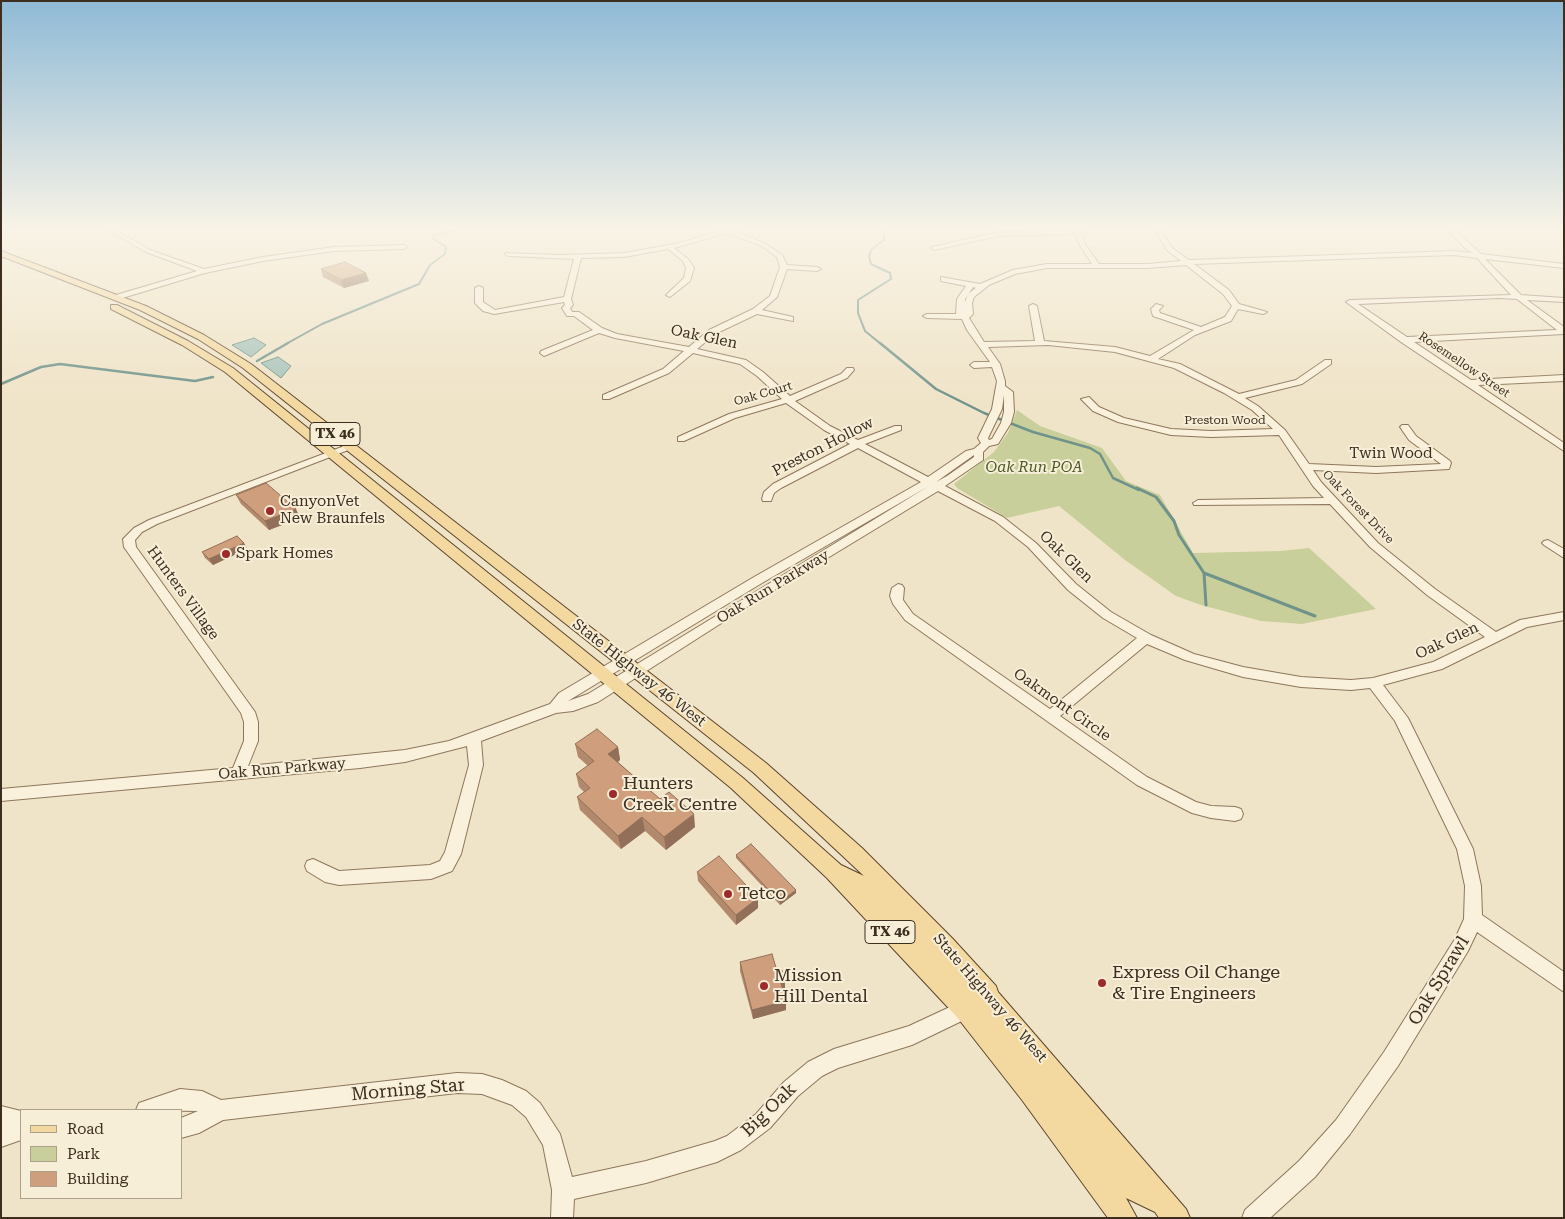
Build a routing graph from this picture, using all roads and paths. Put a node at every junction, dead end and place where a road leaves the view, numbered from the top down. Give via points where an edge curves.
1 (65, 287) edge
2 (90, 287) edge
3 (155, 287) edge
4 (571, 287) edge
5 (679, 287) edge
6 (777, 287) edge
7 (970, 287) edge
8 (981, 287) edge
9 (1219, 287) edge
10 (1508, 287) edge
11 (479, 288) dead end
12 (78, 292) junction
13 (670, 295) dead end
14 (1517, 296) junction
15 (119, 298) junction
16 (1564, 300) edge
17 (568, 302) junction
18 (1033, 306) dead end
19 (1159, 306) dead end
20 (1236, 306) junction
21 (756, 312) junction
22 (1263, 312) dead end
23 (927, 316) dead end
24 (965, 317) junction
25 (790, 319) dead end
26 (599, 330) junction
27 (1203, 330) junction
28 (1564, 332) edge
29 (1404, 340) junction
30 (1040, 344) junction
31 (982, 345) junction
32 (692, 350) junction
33 (544, 353) dead end
34 (1152, 359) junction
35 (1328, 362) dead end
36 (974, 364) dead end
37 (996, 364) junction
38 (850, 370) dead end
39 (1564, 378) edge
40 (1469, 383) junction
41 (1001, 388) junction
42 (606, 397) dead end
43 (1238, 397) junction
44 (1086, 399) dead end
45 (788, 400) junction
46 (1405, 427) dead end
47 (898, 428) dead end
48 (1282, 432) junction
49 (681, 439) dead end
50 (857, 444) junction
51 (351, 447) junction
52 (982, 447) junction
53 (1564, 448) edge
54 (333, 454) junction
55 (1305, 468) junction
56 (934, 483) junction
57 (767, 499) dead end
58 (1332, 501) junction
59 (1198, 503) dead end
60 (1548, 543) dead end
61 (1564, 555) edge
62 (898, 588) dead end
63 (1564, 616) edge
64 (1494, 637) junction
65 (1146, 638) junction
66 (630, 667) junction
67 (609, 680) junction
68 (1373, 682) junction
69 (1051, 716) junction
70 (473, 738) junction
71 (238, 773) junction
72 (1, 795) edge
73 (1235, 814) dead end
74 (312, 866) dead end
75 (834, 872) junction
76 (1473, 920) junction
77 (1564, 983) edge
78 (988, 994) junction
79 (965, 1009) junction
80 (149, 1109) edge
81 (220, 1110) junction
82 (1, 1116) edge
83 (20, 1121) edge
84 (182, 1128) edge
85 (20, 1130) edge
86 (1, 1137) edge
87 (563, 1190) junction
88 (1173, 1211) edge
89 (562, 1218) edge
90 (1124, 1218) edge
91 (1253, 1218) edge

1 - 12 main road, State Highway 46 West / TX 46
2 - 15 main road, State Highway 46 West / TX 46
3 - 15 street
4 - 17 street
5 - 13 street
6 - 21 street via 773,297
7 - 24 street, Oak Run Parkway via 959,303 960,314
8 - 24 street via 971,296 969,314
9 - 20 street
10 - 14 street
11 - 17 street via 480,303 486,310 494,312
12 - 15 main road
12 - 54 main road, State Highway 46 West / TX 46 via 156,326 209,357
14 - 16 street
14 - 28 street
14 - 29 street, Rosemellow Street via 1350,302
15 - 51 main road, State Highway 46 West / TX 46 via 179,326 240,361
17 - 26 street, Oak Glen via 566,308 570,314 576,314
18 - 30 street
19 - 27 street via 1155,309 1156,314
20 - 22 street
20 - 27 street via 1228,319
21 - 25 street
21 - 32 street via 712,332
23 - 24 street
24 - 31 street, Oak Run Parkway
26 - 32 street, Oak Glen
26 - 33 street
27 - 34 street via 1180,340
28 - 29 street
29 - 40 street, Rosemellow Street
30 - 31 street, Oak Forest Drive
30 - 34 street, Oak Forest Drive via 1099,348
31 - 37 street, Oak Run Parkway
32 - 42 street via 666,371
32 - 45 street, Oak Glen via 743,362
34 - 43 street, Oak Forest Drive via 1196,374
35 - 43 street via 1299,382
36 - 37 street
37 - 41 street, Oak Run Parkway
38 - 45 street, Oak Court via 840,378
39 - 40 street
40 - 53 street, Rosemellow Street
41 - 52 street, Oak Run Parkway via 997,409
41 - 52 street, Oak Run Parkway via 1008,392 1009,412 995,442
43 - 48 street, Oak Forest Drive
44 - 48 street, Preston Wood via 1096,409 1121,420 1171,432
45 - 49 street, Oak Court via 732,416
45 - 50 street, Oak Glen via 816,421
46 - 55 street, Twin Wood via 1412,438 1446,462 1445,467 1376,470
47 - 50 street, Preston Hollow
48 - 55 street, Oak Forest Drive
50 - 56 street, Oak Glen
50 - 57 street, Preston Hollow via 777,486 769,492
51 - 54 street, Hunters Village
51 - 66 main road, State Highway 46 West / TX 46
52 - 56 street, Oak Run Parkway via 979,458
54 - 67 main road, State Highway 46 West / TX 46
54 - 71 street, Hunters Village via 153,522 129,539 130,547 248,712 251,741
55 - 58 street, Oak Forest Drive
56 - 65 street, Oak Glen via 1014,530 1072,587 1098,608
56 - 66 street, Oak Run Parkway
58 - 59 street
58 - 64 street, Oak Forest Drive via 1408,574
60 - 61 street
62 - 69 street, Oakmont Circle via 897,602 908,617
63 - 64 street, Oak Glen via 1534,620
64 - 68 street, Oak Glen via 1437,666
65 - 68 street, Oak Glen via 1215,664 1269,678 1328,684
65 - 69 street
66 - 67 street, Oak Run Parkway
66 - 78 main road, State Highway 46 West / TX 46 via 760,768 807,809 899,897
67 - 70 street, Oak Run Parkway via 593,698 573,706 555,708
67 - 75 main road, State Highway 46 West / TX 46 via 737,783
68 - 76 street, Oak Sprawl via 1401,718 1466,849 1473,886
69 - 73 street, Oakmont Circle via 1157,791 1192,807
70 - 71 street, Oak Run Parkway via 383,760
70 - 74 street via 476,765 453,854 446,866 431,872 339,878
71 - 72 street, Oak Run Parkway
75 - 78 main road via 871,890 959,986
75 - 79 main road, State Highway 46 West / TX 46
76 - 77 street
76 - 91 street, Oak Sprawl via 1462,945 1391,1059 1343,1127 1307,1169
78 - 88 main road, State Highway 46 West / TX 46
79 - 87 street, Big Oak via 912,1035 834,1059 815,1069 790,1089 763,1122 717,1151 646,1172
79 - 88 main road via 977,1004 986,1009 1129,1186
79 - 90 main road, State Highway 46 West / TX 46
80 - 81 street, Morning Star via 180,1099 202,1101
81 - 84 street, Morning Star via 192,1126
81 - 87 street, Morning Star via 457,1083 482,1084 519,1098 533,1110 553,1141
82 - 83 street
85 - 86 street
87 - 89 street

